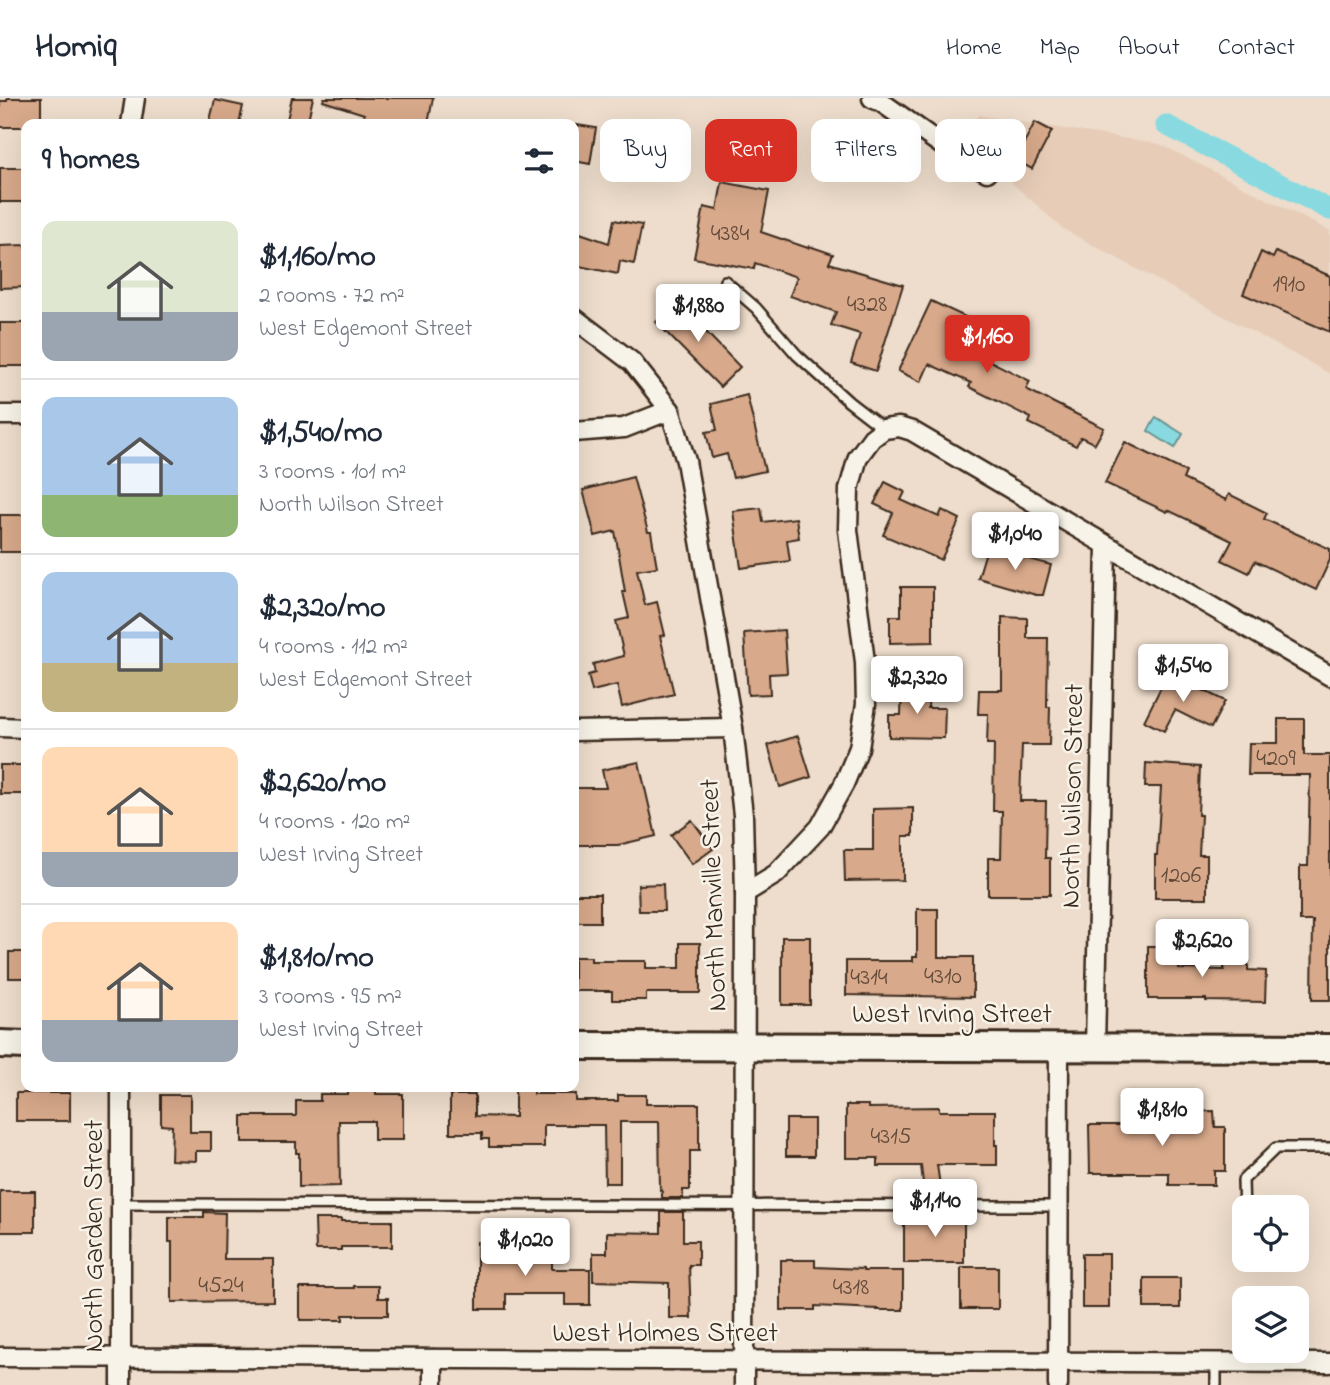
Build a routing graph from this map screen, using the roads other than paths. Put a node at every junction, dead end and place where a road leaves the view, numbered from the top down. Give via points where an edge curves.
1 (135, 98) edge
2 (872, 98) edge
3 (132, 119) edge
4 (935, 140) edge
5 (725, 281) dead end
6 (579, 322) edge
7 (670, 410) junction
8 (0, 415) edge
9 (21, 415) edge
10 (884, 429) junction
11 (579, 432) edge
12 (1106, 545) junction
13 (1330, 676) edge
14 (0, 727) edge
15 (21, 728) edge
16 (733, 728) junction
17 (579, 731) edge
18 (745, 893) junction
19 (0, 1044) edge
20 (21, 1045) edge
21 (579, 1046) edge
22 (746, 1046) junction
23 (1059, 1047) junction
24 (1095, 1048) junction
25 (1330, 1048) edge
26 (121, 1092) edge
27 (1330, 1148) edge
28 (1243, 1195) edge
29 (121, 1204) junction
30 (745, 1205) junction
31 (1058, 1206) junction
32 (0, 1357) edge
33 (121, 1358) junction
34 (433, 1359) junction
35 (744, 1360) junction
36 (1058, 1362) junction
37 (1216, 1362) junction
38 (1330, 1363) edge
39 (121, 1385) edge
40 (433, 1385) edge
41 (744, 1385) edge
42 (1058, 1385) edge
43 (1216, 1385) edge

1 - 3 street
2 - 4 street
5 - 10 lane via 797,355
6 - 7 street via 632,362
7 - 11 street via 624,428
7 - 16 street, North Manville Street via 686,461
8 - 9 street
10 - 12 street via 912,431
10 - 18 street via 858,457 849,489 849,530 865,662 866,704 859,748 845,785 820,827 776,874
12 - 13 street
12 - 24 street, North Wilson Street
14 - 15 street
16 - 17 street
16 - 18 street, North Manville Street via 743,815
18 - 22 street, North Manville Street
19 - 20 street
21 - 22 street, West Irving Street
22 - 23 street, West Irving Street
22 - 30 street, North Manville Street
23 - 24 street, West Irving Street
23 - 31 street
24 - 25 street, West Irving Street
26 - 29 street, North Garden Street
27 - 28 lane via 1276,1147 1243,1180
29 - 30 lane
29 - 33 street, North Garden Street
30 - 31 lane
30 - 35 street, North Manville Street
31 - 36 street
32 - 33 street, West Holmes Street
33 - 34 street, West Holmes Street
33 - 39 street, North Garden Street
34 - 35 street, West Holmes Street
34 - 40 street
35 - 36 street, West Holmes Street
35 - 41 street, North Manville Street
36 - 37 street, West Holmes Street
36 - 42 street
37 - 38 street, West Holmes Street
37 - 43 lane

